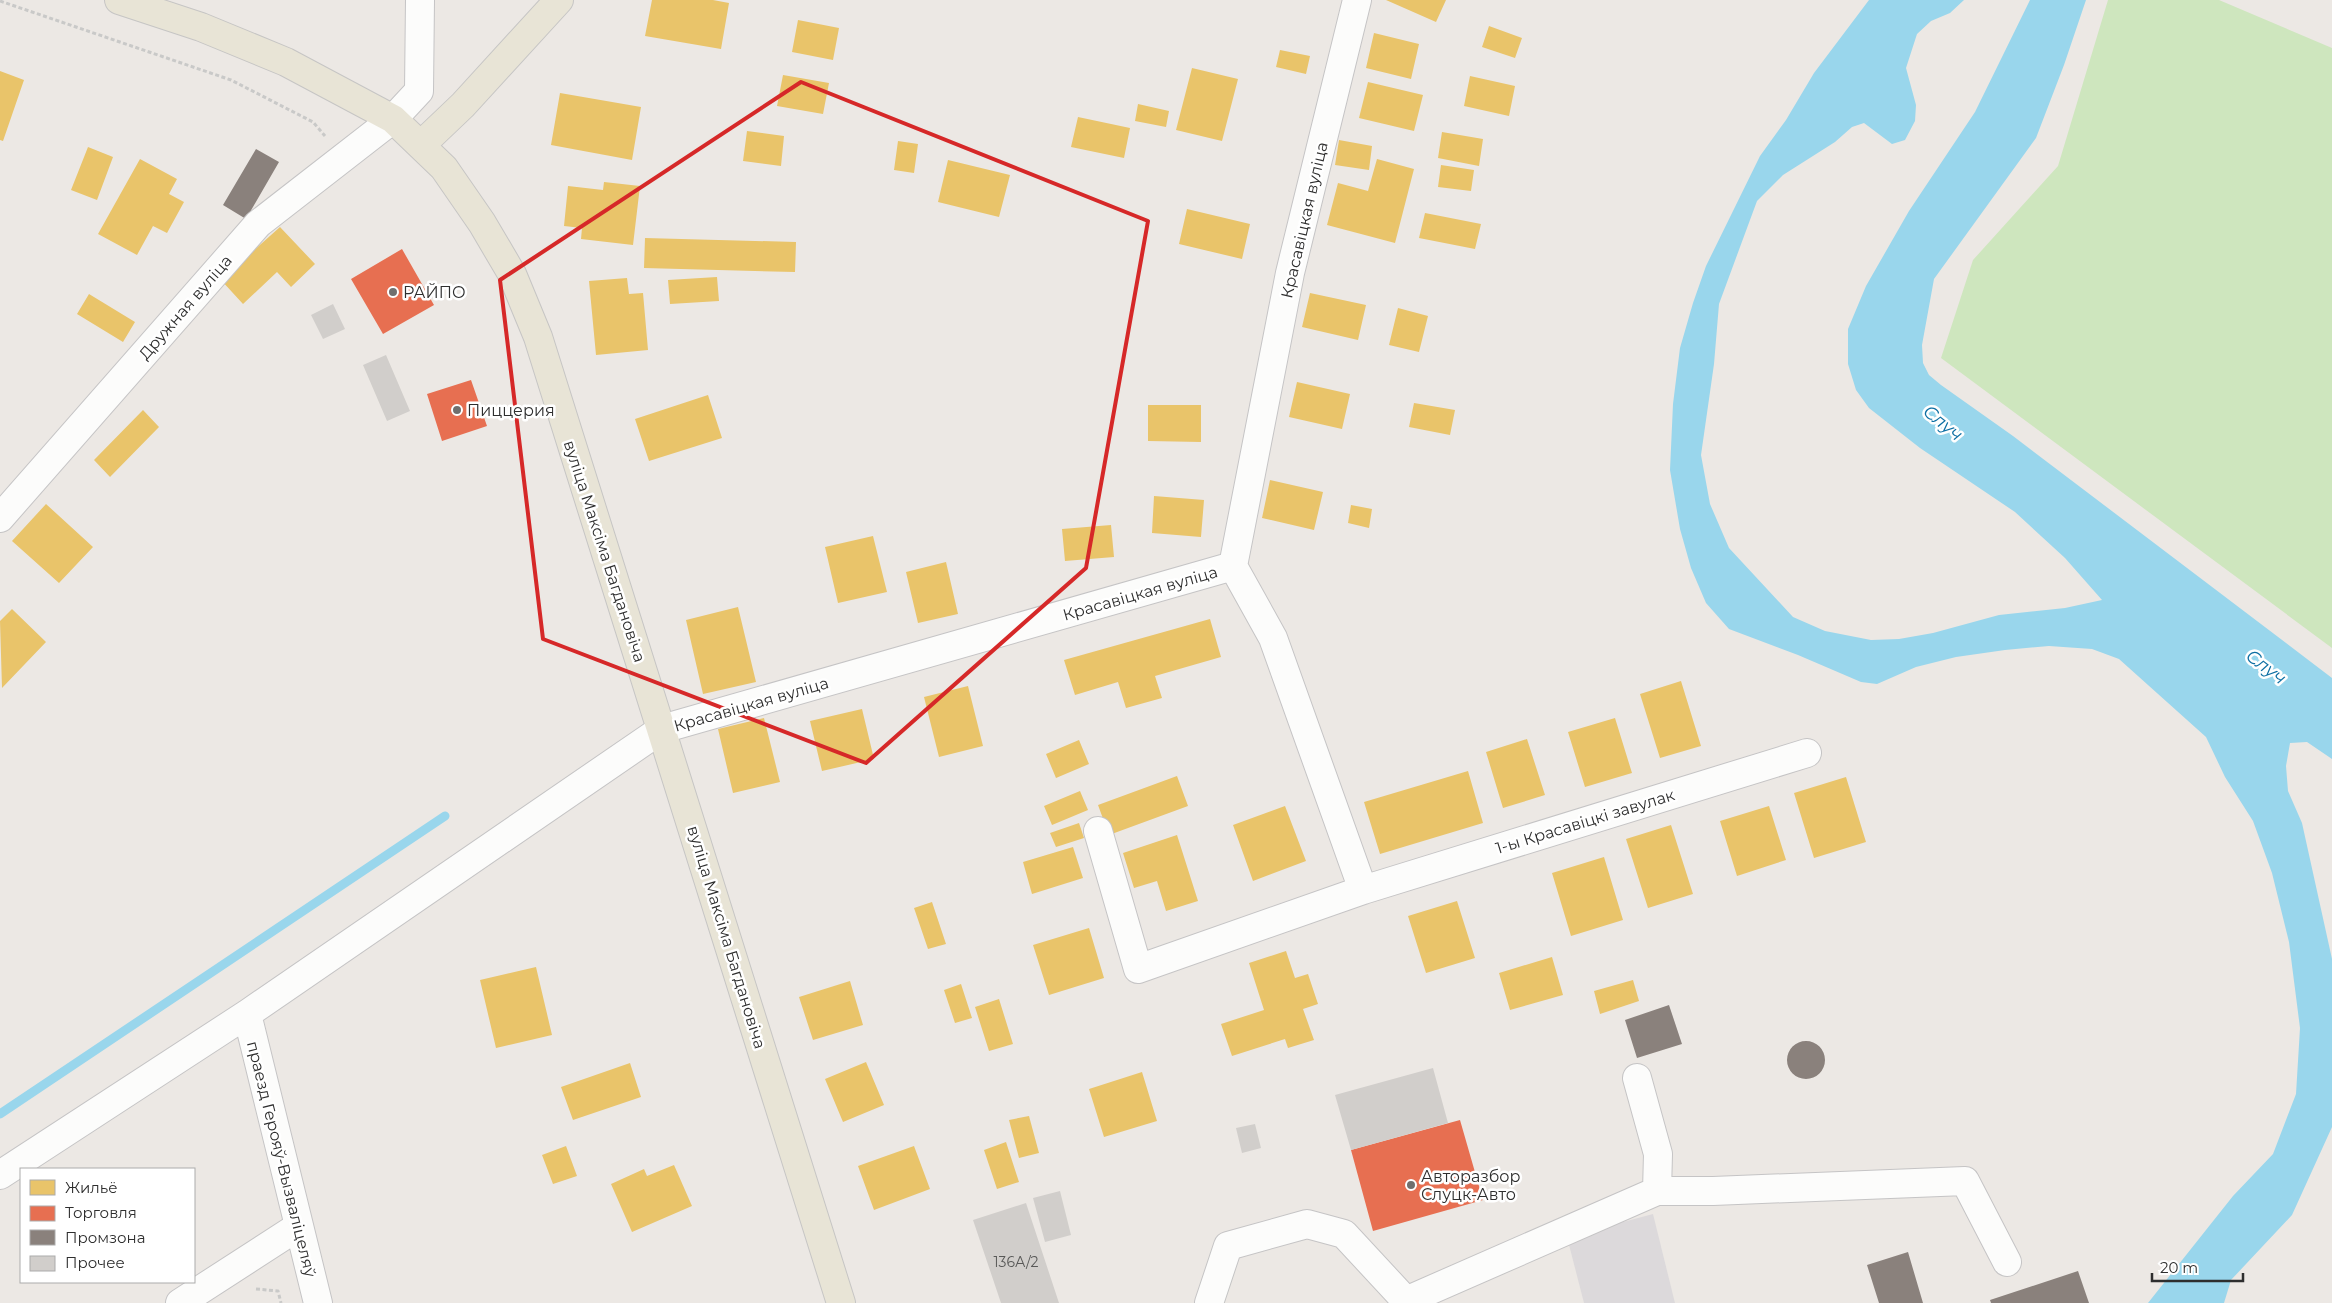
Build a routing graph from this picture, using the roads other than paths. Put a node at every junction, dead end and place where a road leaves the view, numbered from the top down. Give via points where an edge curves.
1 (119, 0) edge
2 (420, 0) edge
3 (559, 0) edge
4 (1357, 0) edge
5 (393, 119) junction
6 (421, 145) junction
7 (0, 518) edge
8 (1233, 566) junction
9 (662, 729) junction
10 (1807, 753) dead end
11 (1098, 831) dead end
12 (1363, 890) junction
13 (247, 1014) junction
14 (1637, 1078) dead end
15 (0, 1175) edge
16 (1657, 1191) junction
17 (299, 1226) junction
18 (2007, 1262) dead end
19 (1408, 1302) edge
20 (180, 1303) edge
21 (318, 1303) edge
22 (842, 1303) edge
23 (1209, 1303) edge

1 - 5 main road, вуліца Максіма Багдановіча via 201,27 286,62
2 - 5 street, Дружная вуліца via 418,91
3 - 6 main road via 463,105
4 - 8 street, Красавіцкая вуліца via 1290,273
5 - 6 main road, вуліца Максіма Багдановіча
5 - 7 street, Дружная вуліца via 258,224
6 - 9 main road, вуліца Максіма Багдановіча via 444,168 482,222 512,274 538,337
8 - 9 street, Красавіцкая вуліца
8 - 12 street via 1273,638
9 - 13 street, Красавіцкая вуліца
9 - 22 main road, вуліца Максіма Багдановіча
10 - 12 street, 1-ы Красавіцкі завулак
11 - 12 street, 1-ы Красавіцкі завулак via 1138,969
13 - 15 street, Красавіцкая вуліца
13 - 17 street, праезд Герояў-Вызваліцеляў
14 - 16 street via 1658,1154
16 - 18 street via 1964,1181
16 - 19 street
17 - 20 street
17 - 21 street, праезд Герояў-Вызваліцеляў
19 - 23 street via 1344,1234 1307,1224 1228,1246

